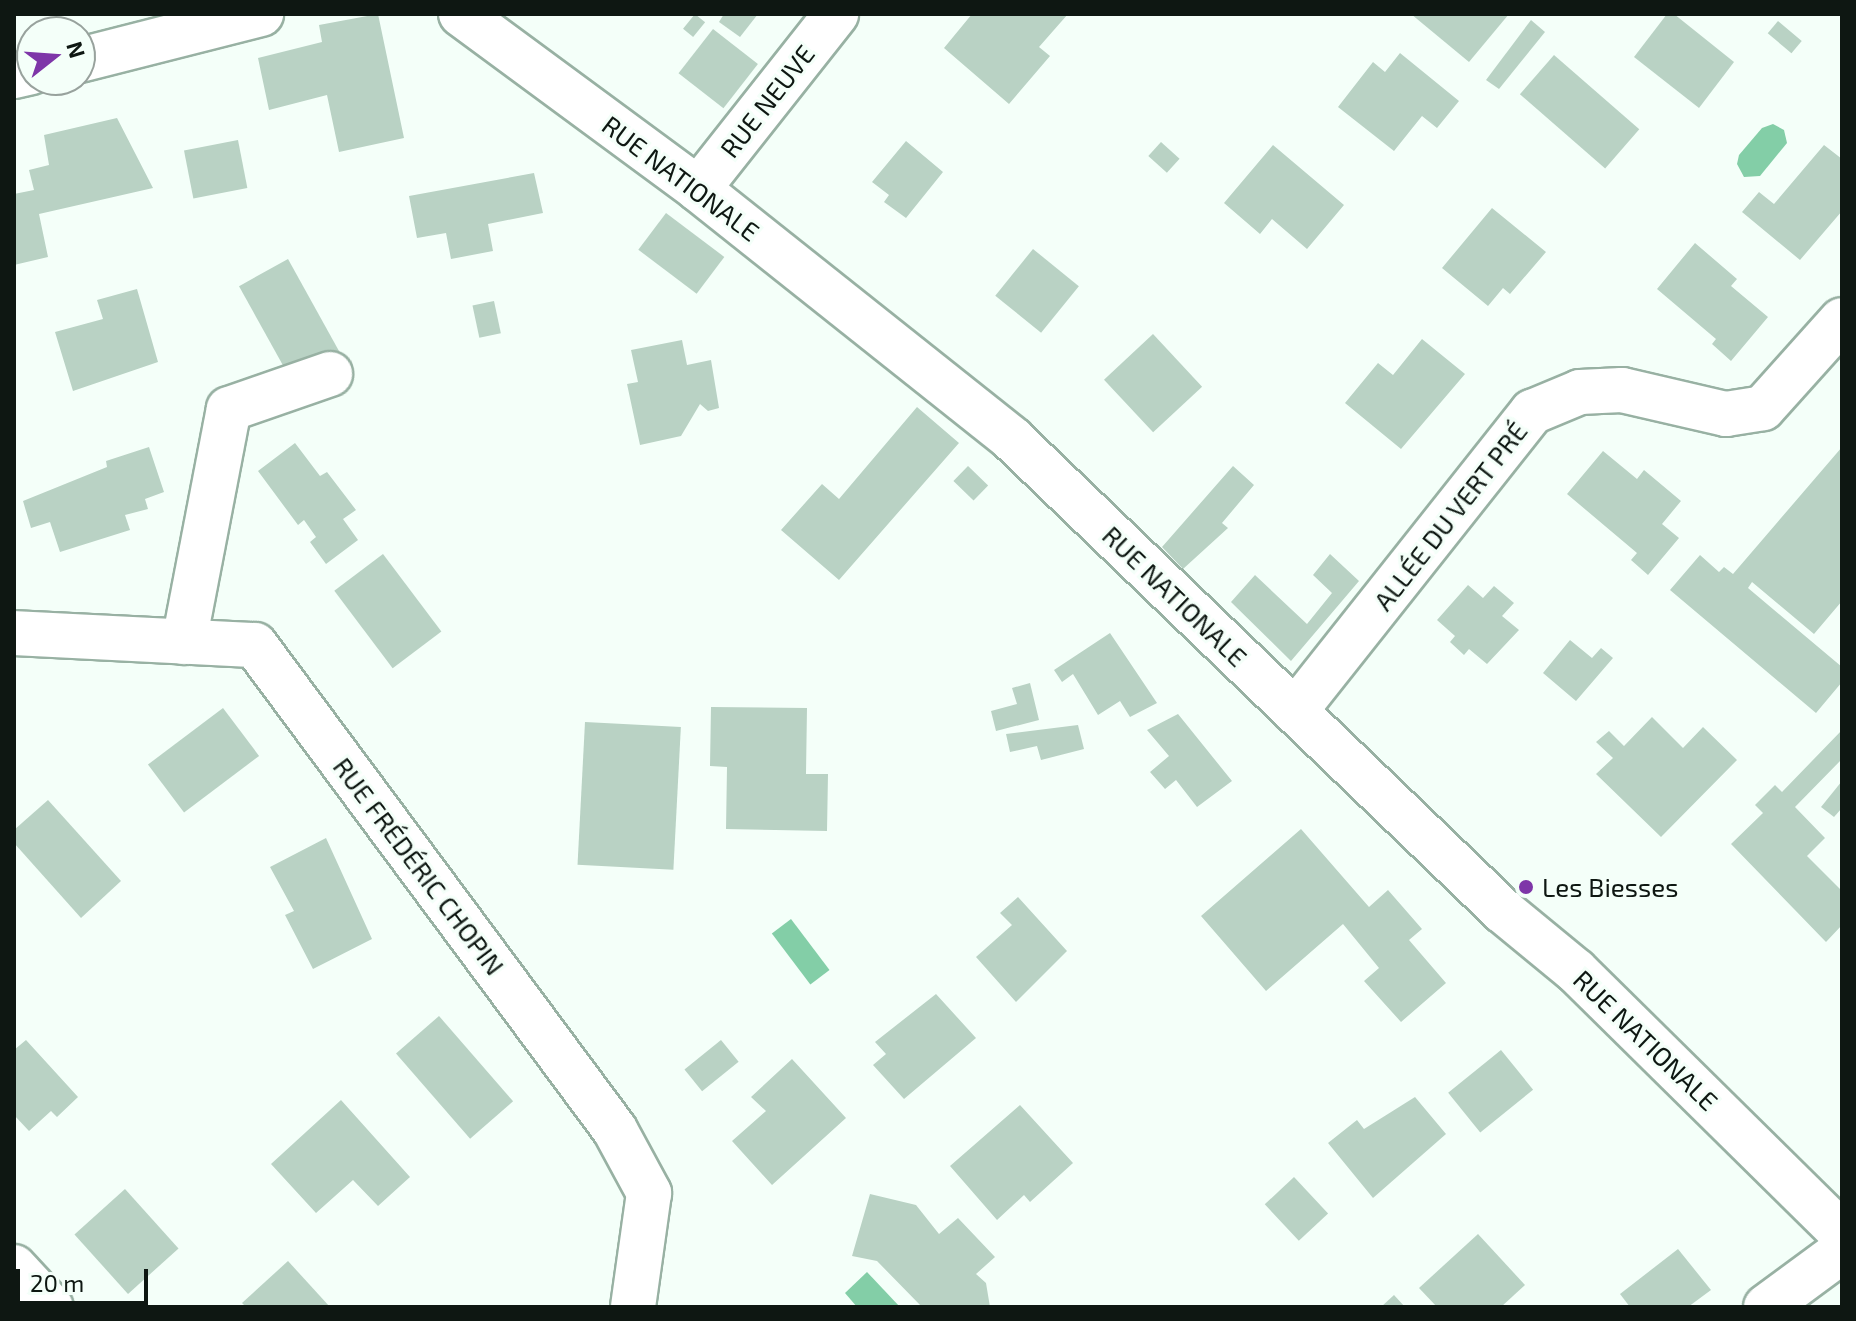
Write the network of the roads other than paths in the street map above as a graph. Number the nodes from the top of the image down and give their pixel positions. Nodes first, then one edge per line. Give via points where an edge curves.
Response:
1 (261, 14) edge
2 (461, 14) edge
3 (836, 14) edge
4 (96, 56) edge
5 (698, 189) junction
6 (1842, 320) edge
7 (330, 374) dead end
8 (14, 633) edge
9 (184, 642) junction
10 (1295, 711) junction
11 (1842, 1233) edge
12 (1842, 1251) edge
13 (14, 1267) edge
14 (51, 1307) edge
15 (633, 1307) edge
16 (1766, 1307) edge

1 - 4 street
2 - 5 street, RUE NATIONALE
3 - 5 street, RUE NEUVE
5 - 10 street, RUE NATIONALE via 1012,439
6 - 10 street, ALLÉE DU VERT PRÉ via 1763,408 1726,414 1622,390 1580,392 1532,412
7 - 9 street via 229,409
8 - 9 street, RUE FRÉDÉRIC CHOPIN
9 - 15 street, RUE FRÉDÉRIC CHOPIN via 255,645 615,1130 649,1193
10 - 11 street, RUE NATIONALE via 1503,911 1576,971
12 - 16 street
13 - 14 street

